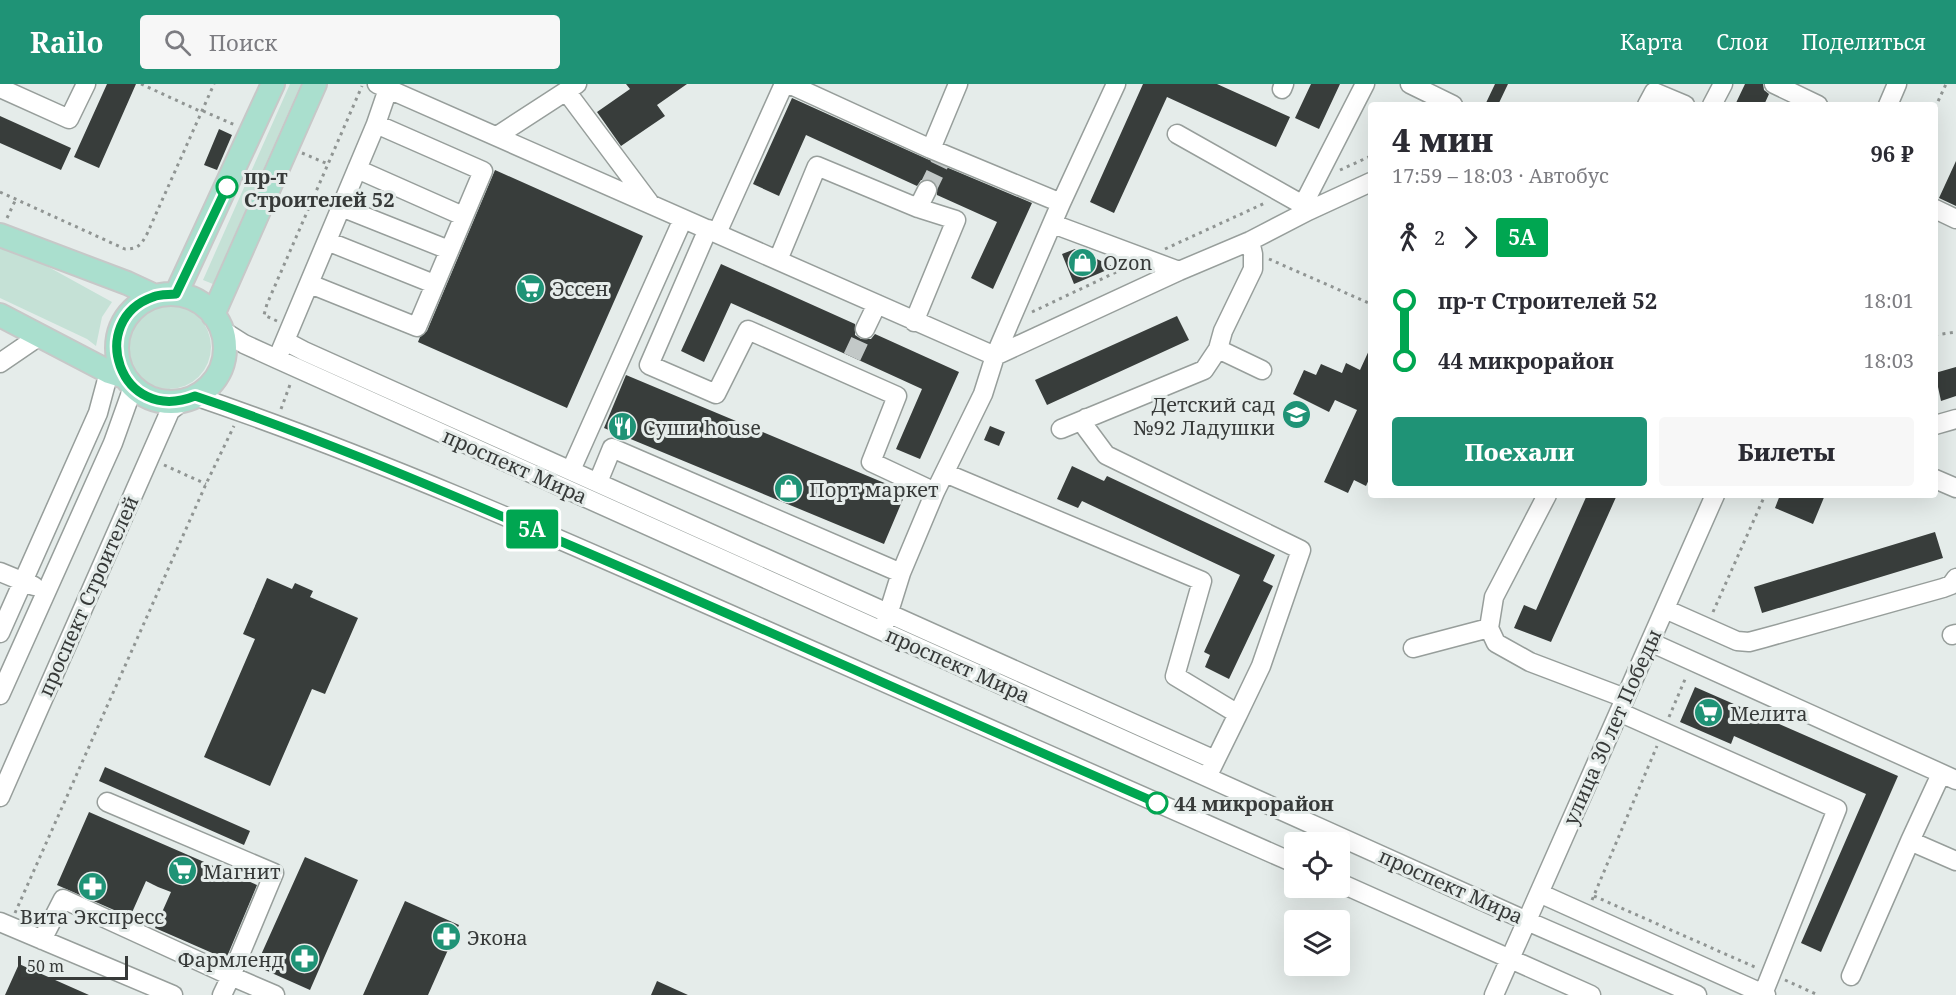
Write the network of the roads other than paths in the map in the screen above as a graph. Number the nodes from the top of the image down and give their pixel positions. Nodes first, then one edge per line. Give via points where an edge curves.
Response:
1 (86, 84) edge
2 (273, 84) edge
3 (315, 84) edge
4 (784, 84) edge
5 (789, 84) edge
6 (958, 84) edge
7 (1116, 84) edge
8 (1410, 84) edge
9 (1723, 84) edge
10 (1774, 84) edge
11 (1897, 84) edge
12 (383, 86) edge
13 (1357, 86) edge
14 (0, 88) edge
15 (571, 88) edge
16 (1447, 102) edge
17 (1649, 102) edge
18 (1677, 102) edge
19 (1714, 102) edge
20 (1812, 102) edge
21 (1889, 102) edge
22 (376, 124) junction
23 (1177, 134) dead end
24 (497, 136) junction
25 (939, 155) junction
26 (357, 169) junction
27 (1368, 183) edge
28 (927, 190) tunnel mouth
29 (1061, 203) junction
30 (650, 204) junction
31 (341, 207) junction
32 (918, 208) junction
33 (1306, 208) junction
34 (1938, 210) edge
35 (463, 216) junction
36 (683, 219) junction
37 (1956, 219) edge
38 (1053, 224) junction
39 (3, 227) edge
40 (712, 231) junction
41 (327, 241) junction
42 (1252, 248) junction
43 (449, 250) junction
44 (778, 260) junction
45 (1179, 271) junction
46 (310, 284) junction
47 (434, 284) junction
48 (165, 295) junction
49 (877, 304) junction
50 (0, 315) edge
51 (218, 322) junction
52 (914, 322) junction
53 (865, 329) tunnel mouth
54 (287, 335) junction
55 (38, 337) junction
56 (1218, 349) junction
57 (995, 356) junction
58 (277, 359) junction
59 (0, 363) edge
60 (1262, 370) dead end
61 (122, 379) junction
62 (190, 398) junction
63 (1086, 418) junction
64 (1956, 419) edge
65 (1938, 424) edge
66 (1061, 429) dead end
67 (571, 470) junction
68 (945, 473) junction
69 (1938, 480) edge
70 (597, 482) junction
71 (1956, 488) edge
72 (935, 492) junction
73 (1545, 498) edge
74 (1714, 498) edge
75 (0, 572) edge
76 (901, 573) junction
77 (1956, 579) edge
78 (24, 582) junction
79 (47, 591) junction
80 (1665, 609) junction
81 (888, 612) junction
82 (1489, 628) junction
83 (883, 632) junction
84 (0, 633) edge
85 (1650, 642) junction
86 (1413, 648) dead end
87 (0, 695) edge
88 (1622, 705) junction
89 (1238, 714) junction
90 (1215, 760) junction
91 (1207, 777) junction
92 (1948, 777) edge
93 (0, 797) edge
94 (107, 802) dead end
95 (1910, 841) junction
96 (1284, 859) edge
97 (1956, 861) edge
98 (1350, 887) edge
99 (1539, 893) junction
100 (1527, 921) junction
101 (5, 924) edge
102 (42, 940) junction
103 (1510, 958) junction
104 (231, 976) junction
105 (1851, 976) dead end
106 (1764, 994) edge
107 (172, 995) edge
108 (222, 995) edge
109 (276, 995) edge
110 (1494, 995) edge
111 (1591, 995) edge
112 (1697, 995) edge

1 - 14 street via 69,119
2 - 48 main road
3 - 51 main road
4 - 40 street
5 - 25 street
6 - 25 street
7 - 29 street
8 - 16 street
9 - 19 street
10 - 20 street
11 - 21 street
12 - 22 street
12 - 24 street
13 - 33 street
15 - 24 street
15 - 30 street
17 - 18 street via 1654,92
22 - 26 street
22 - 35 street via 483,171
23 - 33 street
24 - 30 street
25 - 29 street
26 - 31 street
26 - 35 street
27 - 33 street
28 - 32 street
29 - 38 street
30 - 36 street
31 - 41 street
31 - 43 street
32 - 44 street via 817,166
32 - 52 street via 956,220
33 - 42 street
34 - 37 street
35 - 43 street
36 - 40 street
36 - 67 street
38 - 45 street
38 - 57 street
39 - 48 main road via 127,283
40 - 44 street
40 - 72 street via 649,365 716,394 748,330 849,365 897,396 871,462
41 - 46 street
41 - 47 street
42 - 45 street
42 - 56 street via 1253,269
43 - 47 street
44 - 49 street
45 - 57 street
46 - 47 street via 417,327
46 - 54 street
48 - 51 main road via 197,300
48 - 61 main road via 133,308 120,329 117,354
49 - 52 street
49 - 53 street
50 - 55 main road
51 - 58 street, проспект Мира via 244,344
51 - 62 main road via 225,345 218,375
52 - 57 street
54 - 58 street
54 - 67 street via 304,351
55 - 59 street
55 - 61 main road
56 - 60 street
56 - 63 street via 1204,370
57 - 68 street via 983,394
58 - 83 street, проспект Мира
61 - 62 main road via 157,400
61 - 78 street via 98,412
61 - 79 street, проспект Строителей via 117,435
62 - 93 street, проспект Строителей via 170,411
62 - 96 street via 275,423 360,456 632,571
63 - 66 street
63 - 89 street via 1086,428 1106,455 1301,550 1261,666
64 - 65 street
67 - 70 street
68 - 72 street
68 - 89 street via 1202,581 1175,676
69 - 71 street
70 - 76 street via 612,448
70 - 81 street
72 - 76 street
73 - 82 street via 1494,597
74 - 80 street, улица 30 лет Победы
75 - 78 street
76 - 81 street
77 - 80 street via 1943,588 1749,642 1737,641
78 - 79 street
78 - 84 street
79 - 87 street, проспект Строителей
80 - 85 street, улица 30 лет Победы
81 - 83 street
81 - 90 street
82 - 86 street
82 - 88 street via 1496,643
83 - 91 street, проспект Мира
85 - 88 street, улица 30 лет Победы
85 - 92 street
88 - 99 street, улица 30 лет Победы
88 - 106 street via 1837,809
89 - 90 street
90 - 91 street
91 - 100 street, проспект Мира
92 - 95 street
94 - 104 street via 274,873
95 - 97 street
95 - 105 street
98 - 103 street
99 - 100 street, улица 30 лет Победы
99 - 106 street
100 - 103 street, улица 30 лет Победы
100 - 112 street, проспект Мира
101 - 102 street
102 - 104 street via 63,899
102 - 107 street
103 - 110 street, улица 30 лет Победы
103 - 111 street
104 - 108 street
104 - 109 street

